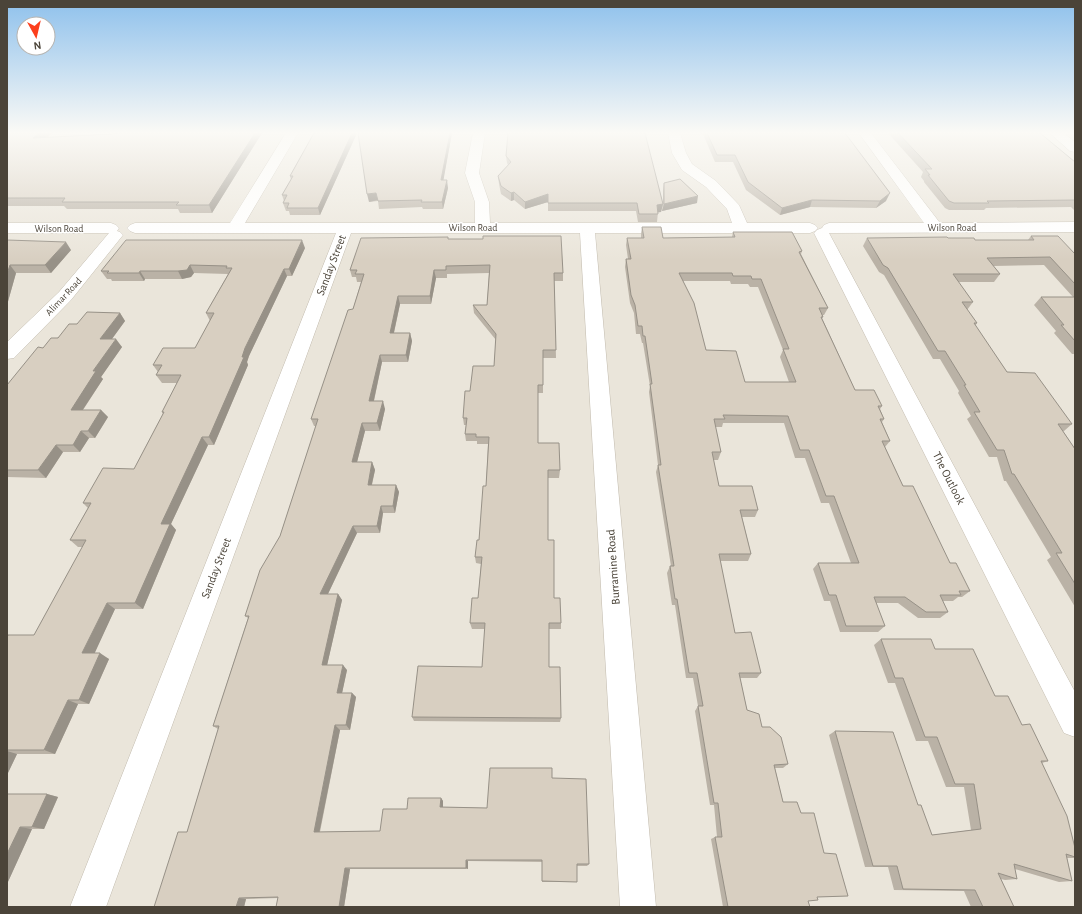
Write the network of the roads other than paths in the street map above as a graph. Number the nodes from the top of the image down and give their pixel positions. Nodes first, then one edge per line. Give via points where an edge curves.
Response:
1 (266, 176) edge
2 (473, 176) edge
3 (699, 176) edge
4 (897, 176) edge
5 (934, 226) junction
6 (483, 227) junction
7 (587, 227) junction
8 (742, 227) junction
9 (1068, 227) edge
10 (7, 228) edge
11 (235, 228) junction
12 (345, 228) junction
13 (821, 230) junction
14 (113, 231) junction
15 (1075, 242) edge
16 (7, 353) edge
17 (1075, 722) edge
18 (88, 907) edge
19 (638, 907) edge

1 - 11 street
2 - 6 street via 482,202
3 - 8 street via 734,208
4 - 5 street
5 - 9 street, Wilson Road
5 - 13 street, Wilson Road
6 - 7 street, Wilson Road
6 - 12 street, Wilson Road
7 - 8 street, Wilson Road
7 - 19 street, Burramine Road
8 - 13 street, Wilson Road
9 - 15 street
10 - 14 street, Wilson Road
11 - 12 street, Wilson Road
11 - 14 street, Wilson Road via 135,228 129,232
12 - 18 street, Sanday Street
13 - 17 street, The Outlook
14 - 16 street, Alimar Road via 65,296

